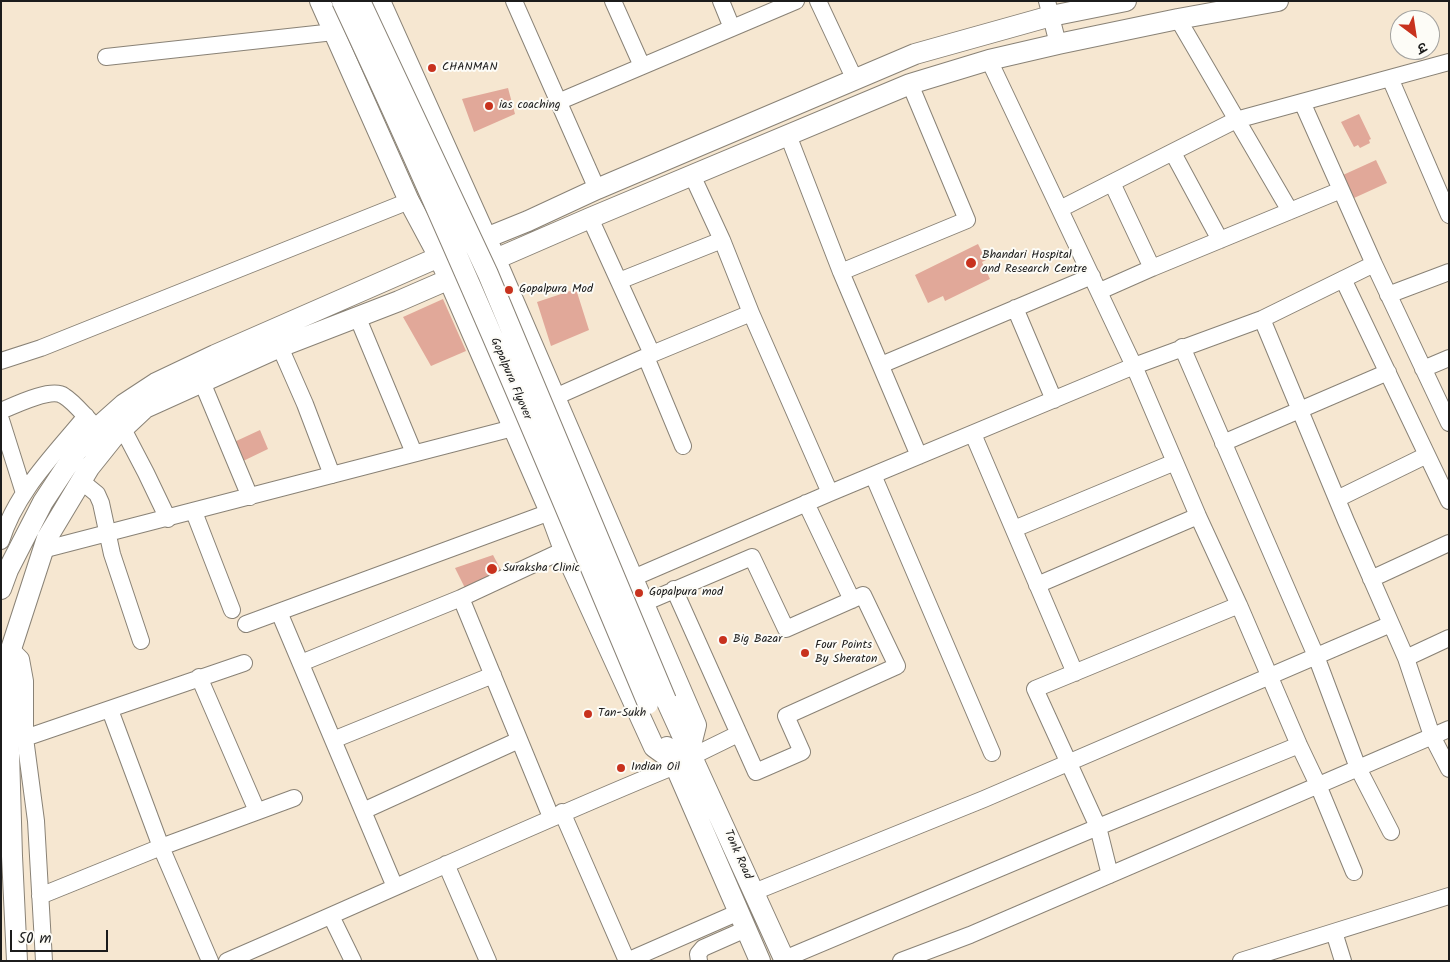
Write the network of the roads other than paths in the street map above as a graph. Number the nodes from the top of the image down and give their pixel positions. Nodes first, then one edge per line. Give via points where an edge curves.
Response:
1 (320, 1) edge
2 (342, 1) edge
3 (360, 1) edge
4 (380, 1) edge
5 (514, 1) edge
6 (613, 1) edge
7 (721, 1) edge
8 (796, 1) edge
9 (818, 1) edge
10 (1126, 1) edge
11 (1278, 1) edge
12 (1049, 9) edge
13 (1178, 19) junction
14 (732, 28) junction
15 (334, 32) junction
16 (1058, 44) junction
17 (106, 57) dead end
18 (989, 60) junction
19 (1449, 62) edge
20 (642, 66) junction
21 (1390, 78) junction
22 (855, 80) junction
23 (910, 84) junction
24 (425, 102) junction
25 (558, 102) junction
26 (1302, 102) junction
27 (1236, 120) junction
28 (375, 125) junction
29 (788, 135) junction
30 (1172, 154) junction
31 (692, 175) junction
32 (1112, 183) junction
33 (597, 189) junction
34 (1341, 190) junction
35 (409, 200) junction
36 (1060, 210) junction
37 (1290, 211) junction
38 (1449, 215) edge
39 (590, 218) junction
40 (486, 237) junction
41 (722, 240) junction
42 (1220, 240) junction
43 (438, 256) junction
44 (496, 260) junction
45 (1374, 264) junction
46 (1152, 268) junction
47 (841, 272) junction
48 (1449, 272) edge
49 (448, 279) junction
50 (1343, 279) junction
51 (619, 281) junction
52 (1096, 284) junction
53 (1388, 295) junction
54 (1015, 308) junction
55 (751, 313) junction
56 (357, 316) junction
57 (1262, 319) junction
58 (280, 347) junction
59 (1182, 347) junction
60 (649, 355) junction
61 (1449, 358) edge
62 (1, 361) edge
63 (881, 365) junction
64 (1134, 366) junction
65 (1423, 369) junction
66 (1388, 372) junction
67 (202, 382) junction
68 (555, 398) junction
69 (1054, 400) junction
70 (1, 410) edge
71 (1300, 410) junction
72 (1, 420) edge
73 (91, 422) junction
74 (1449, 423) edge
75 (513, 428) junction
76 (123, 429) junction
77 (973, 434) junction
78 (1223, 443) junction
79 (683, 446) dead end
80 (414, 453) junction
81 (1428, 455) junction
82 (918, 456) junction
83 (581, 458) junction
84 (1175, 462) junction
85 (332, 475) junction
86 (873, 475) junction
87 (535, 478) junction
88 (81, 481) junction
89 (24, 492) junction
90 (830, 493) junction
91 (250, 497) junction
92 (1337, 499) junction
93 (1449, 501) edge
94 (43, 502) junction
95 (806, 503) junction
96 (7, 512) edge
97 (194, 512) junction
98 (550, 512) junction
99 (1198, 516) junction
100 (168, 519) junction
101 (1014, 529) junction
102 (741, 531) junction
103 (106, 534) junction
104 (1, 541) edge
105 (1449, 543) edge
106 (42, 550) junction
107 (564, 550) junction
108 (752, 557) junction
109 (633, 578) junction
110 (1371, 579) junction
111 (1037, 585) junction
112 (1, 589) edge
113 (674, 589) junction
114 (850, 596) junction
115 (462, 598) junction
116 (644, 603) junction
117 (1239, 605) junction
118 (232, 610) dead end
119 (280, 612) junction
120 (246, 624) dead end
121 (1391, 624) junction
122 (1449, 638) edge
123 (141, 641) dead end
124 (11, 649) junction
125 (1316, 656) junction
126 (1406, 658) junction
127 (244, 663) dead end
128 (301, 663) junction
129 (1075, 673) junction
130 (493, 675) junction
131 (1270, 676) junction
132 (200, 677) junction
133 (657, 702) junction
134 (110, 710) junction
135 (1449, 728) edge
136 (738, 734) junction
137 (1432, 736) junction
138 (26, 738) junction
139 (333, 740) junction
140 (519, 740) junction
141 (1300, 745) junction
142 (691, 752) junction
143 (992, 753) dead end
144 (1069, 762) junction
145 (673, 763) junction
146 (1358, 768) junction
147 (1449, 769) edge
148 (1318, 785) junction
149 (294, 798) dead end
150 (256, 811) junction
151 (364, 811) junction
152 (556, 815) junction
153 (1098, 827) junction
154 (1391, 832) dead end
155 (161, 847) junction
156 (446, 864) junction
157 (1354, 872) dead end
158 (1110, 875) junction
159 (395, 887) junction
160 (754, 892) junction
161 (40, 896) junction
162 (1449, 896) edge
163 (332, 916) junction
164 (742, 921) junction
165 (1334, 932) junction
166 (785, 960) edge
167 (17, 961) edge
168 (44, 961) edge
169 (210, 961) edge
170 (226, 961) edge
171 (353, 961) edge
172 (488, 961) edge
173 (627, 961) edge
174 (699, 961) edge
175 (760, 961) edge
176 (901, 961) edge
177 (1241, 961) edge
178 (1343, 961) edge

1 - 15 main road
2 - 133 main road, Gopalpura Flyover, bridge
3 - 133 main road, Gopalpura Flyover, bridge via 488,274
4 - 24 main road
5 - 25 street
6 - 20 street
7 - 14 street
8 - 14 street
9 - 22 street
10 - 12 main road
11 - 13 main road
12 - 16 street
12 - 22 main road via 915,54
13 - 16 main road
13 - 27 street
14 - 20 street
15 - 17 street
15 - 28 main road
16 - 18 main road
18 - 23 main road
18 - 36 street
19 - 21 street
20 - 25 street
21 - 26 street
21 - 38 street
22 - 33 main road
23 - 29 main road
23 - 47 street via 967,220
24 - 28 main road
24 - 40 main road
25 - 33 street
26 - 27 street
26 - 34 street
27 - 30 street
27 - 37 street
28 - 35 main road
29 - 31 main road
29 - 47 street
30 - 32 street
30 - 42 street
31 - 39 main road
31 - 41 street
32 - 36 street
32 - 46 street
33 - 40 main road
34 - 37 street
34 - 45 street
35 - 43 main road
35 - 62 street via 41,348
36 - 52 street
37 - 42 street
39 - 44 main road
39 - 51 street
40 - 43 main road
40 - 44 main road
41 - 51 street
41 - 55 street
42 - 46 street
43 - 49 main road
43 - 73 main road via 156,383
44 - 49 main road
44 - 68 main road
45 - 50 street
45 - 53 street
46 - 52 street
47 - 63 street
48 - 53 street
49 - 56 main road
49 - 75 main road
50 - 57 street
50 - 66 street
51 - 60 street
52 - 54 street
52 - 64 street
53 - 65 street
54 - 63 street
54 - 69 street
55 - 60 street
55 - 90 street
56 - 58 main road
56 - 80 street
57 - 59 street
57 - 71 street
58 - 67 main road
58 - 85 street
59 - 64 street
59 - 78 street
60 - 68 street
60 - 79 street
61 - 65 street
63 - 82 street
64 - 69 street
64 - 84 street
65 - 74 street
66 - 71 street
66 - 81 street
67 - 76 main road via 145,408
67 - 91 street
68 - 83 main road
69 - 77 street
70 - 73 street via 55,393 63,395
71 - 78 street
71 - 92 street
72 - 89 street
73 - 89 street
73 - 94 main road via 76,452
75 - 80 street
75 - 87 main road
76 - 88 main road
76 - 100 street
77 - 82 street
77 - 101 street
78 - 125 street
80 - 85 street
81 - 92 street
81 - 93 street
82 - 86 street
83 - 87 main road
83 - 109 main road
84 - 99 street
84 - 101 street
85 - 91 street
86 - 90 street
86 - 143 street
87 - 98 main road
88 - 103 street via 98,494
88 - 106 main road
89 - 96 street
90 - 95 street
91 - 97 street
92 - 110 street
94 - 96 street
94 - 112 main road
95 - 102 street
95 - 114 street
96 - 104 street
97 - 100 street
97 - 118 street
98 - 107 main road
98 - 119 street
99 - 111 street
99 - 117 street
100 - 103 street
101 - 111 street
102 - 108 street
102 - 109 street
103 - 106 street
103 - 123 street
105 - 110 street
106 - 124 main road
107 - 115 street
107 - 145 main road via 654,747
108 - 113 street
108 - 114 street via 786,629
109 - 116 main road
110 - 121 street
111 - 129 street
113 - 116 street
113 - 136 street
114 - 136 street via 865,596 897,666 786,716 802,752 757,772
115 - 128 street
115 - 130 street
116 - 142 main road via 696,725
117 - 129 street
117 - 131 street
119 - 120 street
119 - 128 street
121 - 125 street
121 - 126 street
122 - 126 street
124 - 138 street via 21,659 25,680
124 - 167 main road via 8,676 11,846
125 - 131 street
125 - 146 street
126 - 137 street
127 - 132 street
128 - 139 street
129 - 144 street via 1035,689
130 - 139 street
130 - 140 street
131 - 141 street
131 - 144 street
132 - 134 street
132 - 150 street
133 - 142 main road, Gopalpura Flyover
133 - 145 main road, Gopalpura Flyover
134 - 138 street
134 - 155 street
135 - 137 street
136 - 142 street
137 - 146 street
137 - 147 street
138 - 161 street via 36,821
139 - 151 street
140 - 151 street
140 - 152 street
141 - 148 street
141 - 153 street
142 - 160 main road, Tonk Road
144 - 153 street
144 - 160 street
145 - 152 street
145 - 164 main road, Tonk Road
146 - 148 street
146 - 154 street
148 - 157 street
148 - 158 street
149 - 150 street
150 - 155 street
151 - 159 street
152 - 156 street
152 - 173 street
153 - 158 street
153 - 166 street
155 - 161 street
155 - 169 street
156 - 159 street
156 - 172 street
158 - 176 street
159 - 163 street
160 - 166 main road, Tonk Road
161 - 168 street
162 - 165 street
163 - 170 street
163 - 171 street
164 - 173 street
164 - 174 street via 703,948 698,954
164 - 175 main road, Tonk Road
165 - 177 street
165 - 178 street

